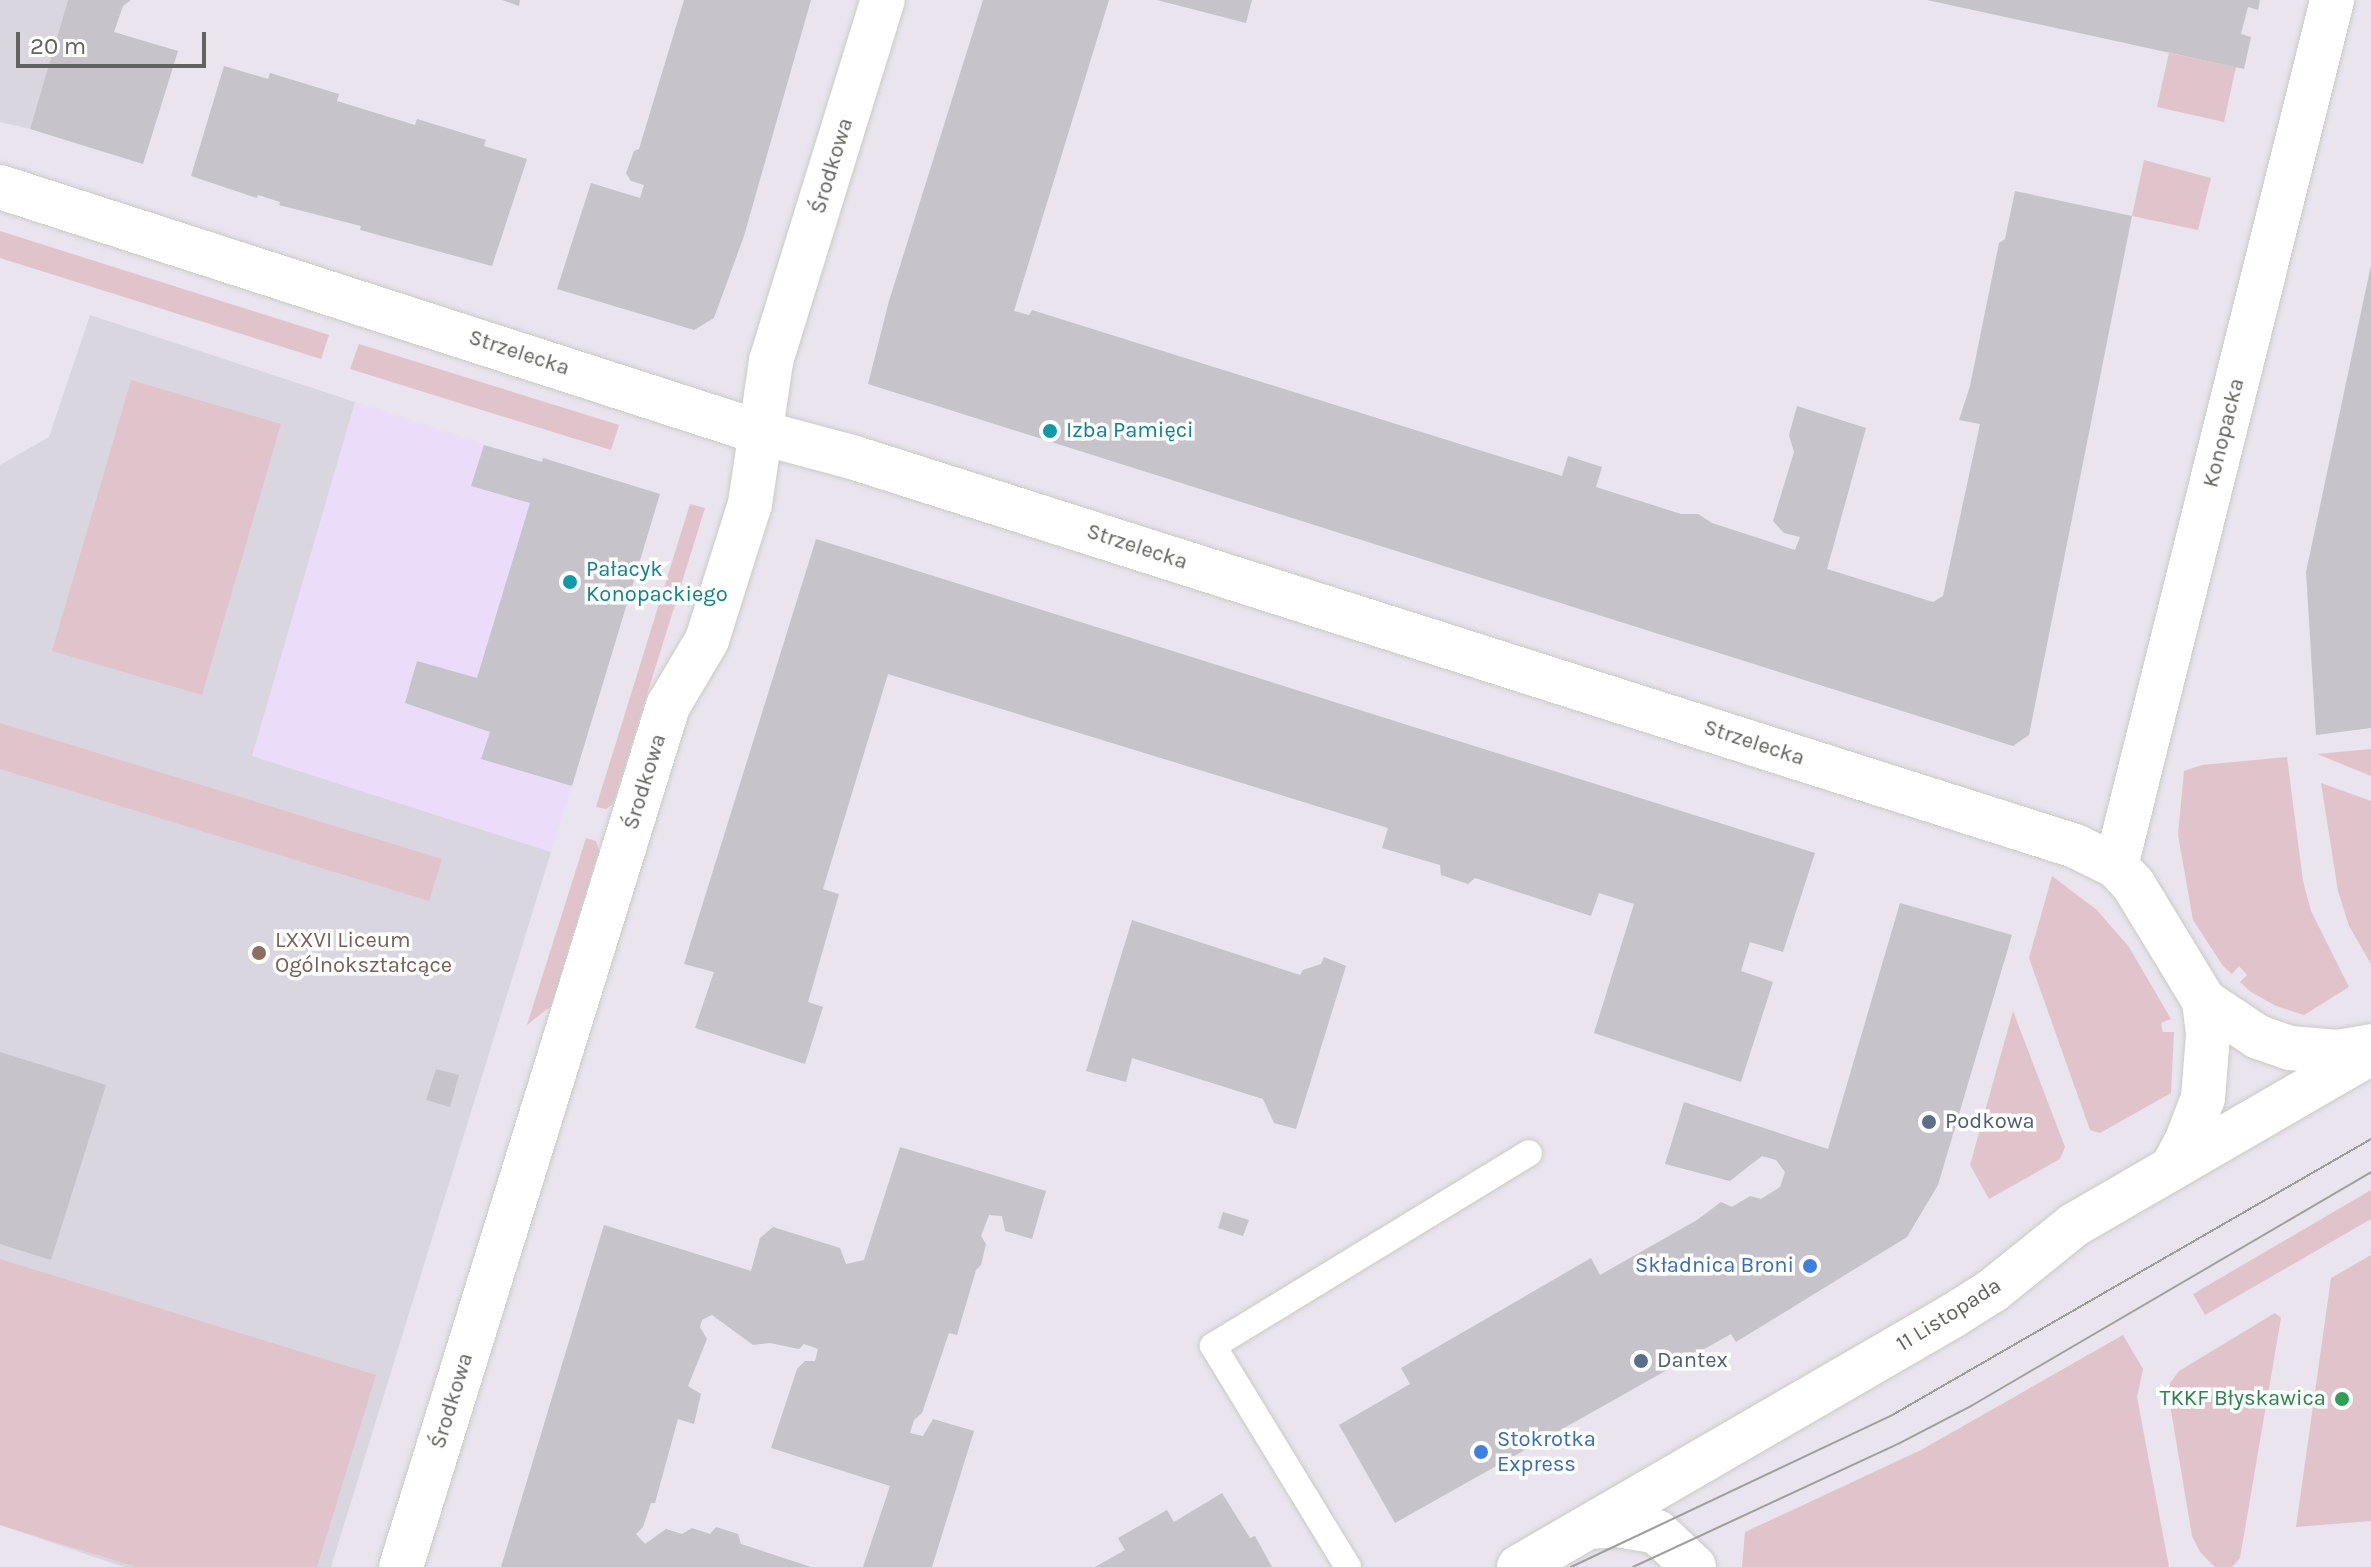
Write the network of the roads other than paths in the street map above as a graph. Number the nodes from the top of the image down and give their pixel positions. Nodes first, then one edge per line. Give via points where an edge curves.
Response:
1 (883, 0) edge
2 (2332, 0) edge
3 (0, 187) edge
4 (762, 433) junction
5 (2116, 866) junction
6 (2204, 1001) junction
7 (2371, 1046) edge
8 (2371, 1053) edge
9 (1529, 1153) dead end
10 (2172, 1168) junction
11 (1589, 1527) junction
12 (401, 1567) edge
13 (1348, 1567) edge
14 (1519, 1567) edge
15 (1694, 1567) edge

1 - 4 street, Środkowa via 771,361
2 - 5 street, Konopacka
3 - 4 street, Strzelecka
4 - 5 street, Strzelecka via 855,458 2075,846
4 - 12 street, Środkowa via 750,504 712,625 668,706
5 - 6 street, Strzelecka via 2146,900
6 - 7 street, Strzelecka via 2258,1037 2290,1048 2338,1052
6 - 10 street, Strzelecka via 2208,1035 2203,1098
8 - 10 street, 11 Listopada
9 - 13 lane via 1213,1346
10 - 11 street, 11 Listopada via 2074,1225 1954,1315
11 - 14 street, 11 Listopada
11 - 15 street via 1618,1525 1657,1532

